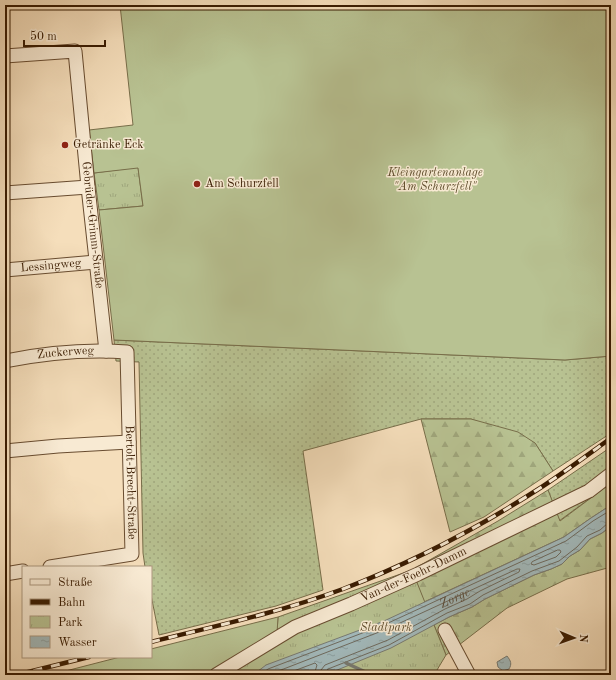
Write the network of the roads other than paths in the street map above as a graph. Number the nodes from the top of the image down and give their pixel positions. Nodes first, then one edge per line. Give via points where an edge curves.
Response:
1 (5, 56) edge
2 (88, 187) junction
3 (5, 193) edge
4 (96, 262) junction
5 (5, 270) edge
6 (106, 351) junction
7 (127, 352) joint
8 (5, 361) edge
9 (129, 442) junction
10 (5, 451) edge
11 (611, 474) edge
12 (56, 566) edge
13 (22, 571) edge
14 (5, 574) edge
15 (445, 630) dead end
16 (216, 675) edge
17 (469, 675) edge

1 - 2 street, Gebrüder-Grimm-Straße via 75,51
2 - 3 street
2 - 4 street, Gebrüder-Grimm-Straße
4 - 5 street, Lessingweg
4 - 6 street, Gebrüder-Grimm-Straße
6 - 7 street, Zuckerweg
6 - 8 street, Zuckerweg via 53,353
7 - 9 street, Bertolt-Brecht-Straße
9 - 10 street
9 - 12 street, Bertolt-Brecht-Straße via 132,554
11 - 16 street, Van-der-Foehr-Damm via 589,491 418,574 295,627
13 - 14 street
15 - 17 street

